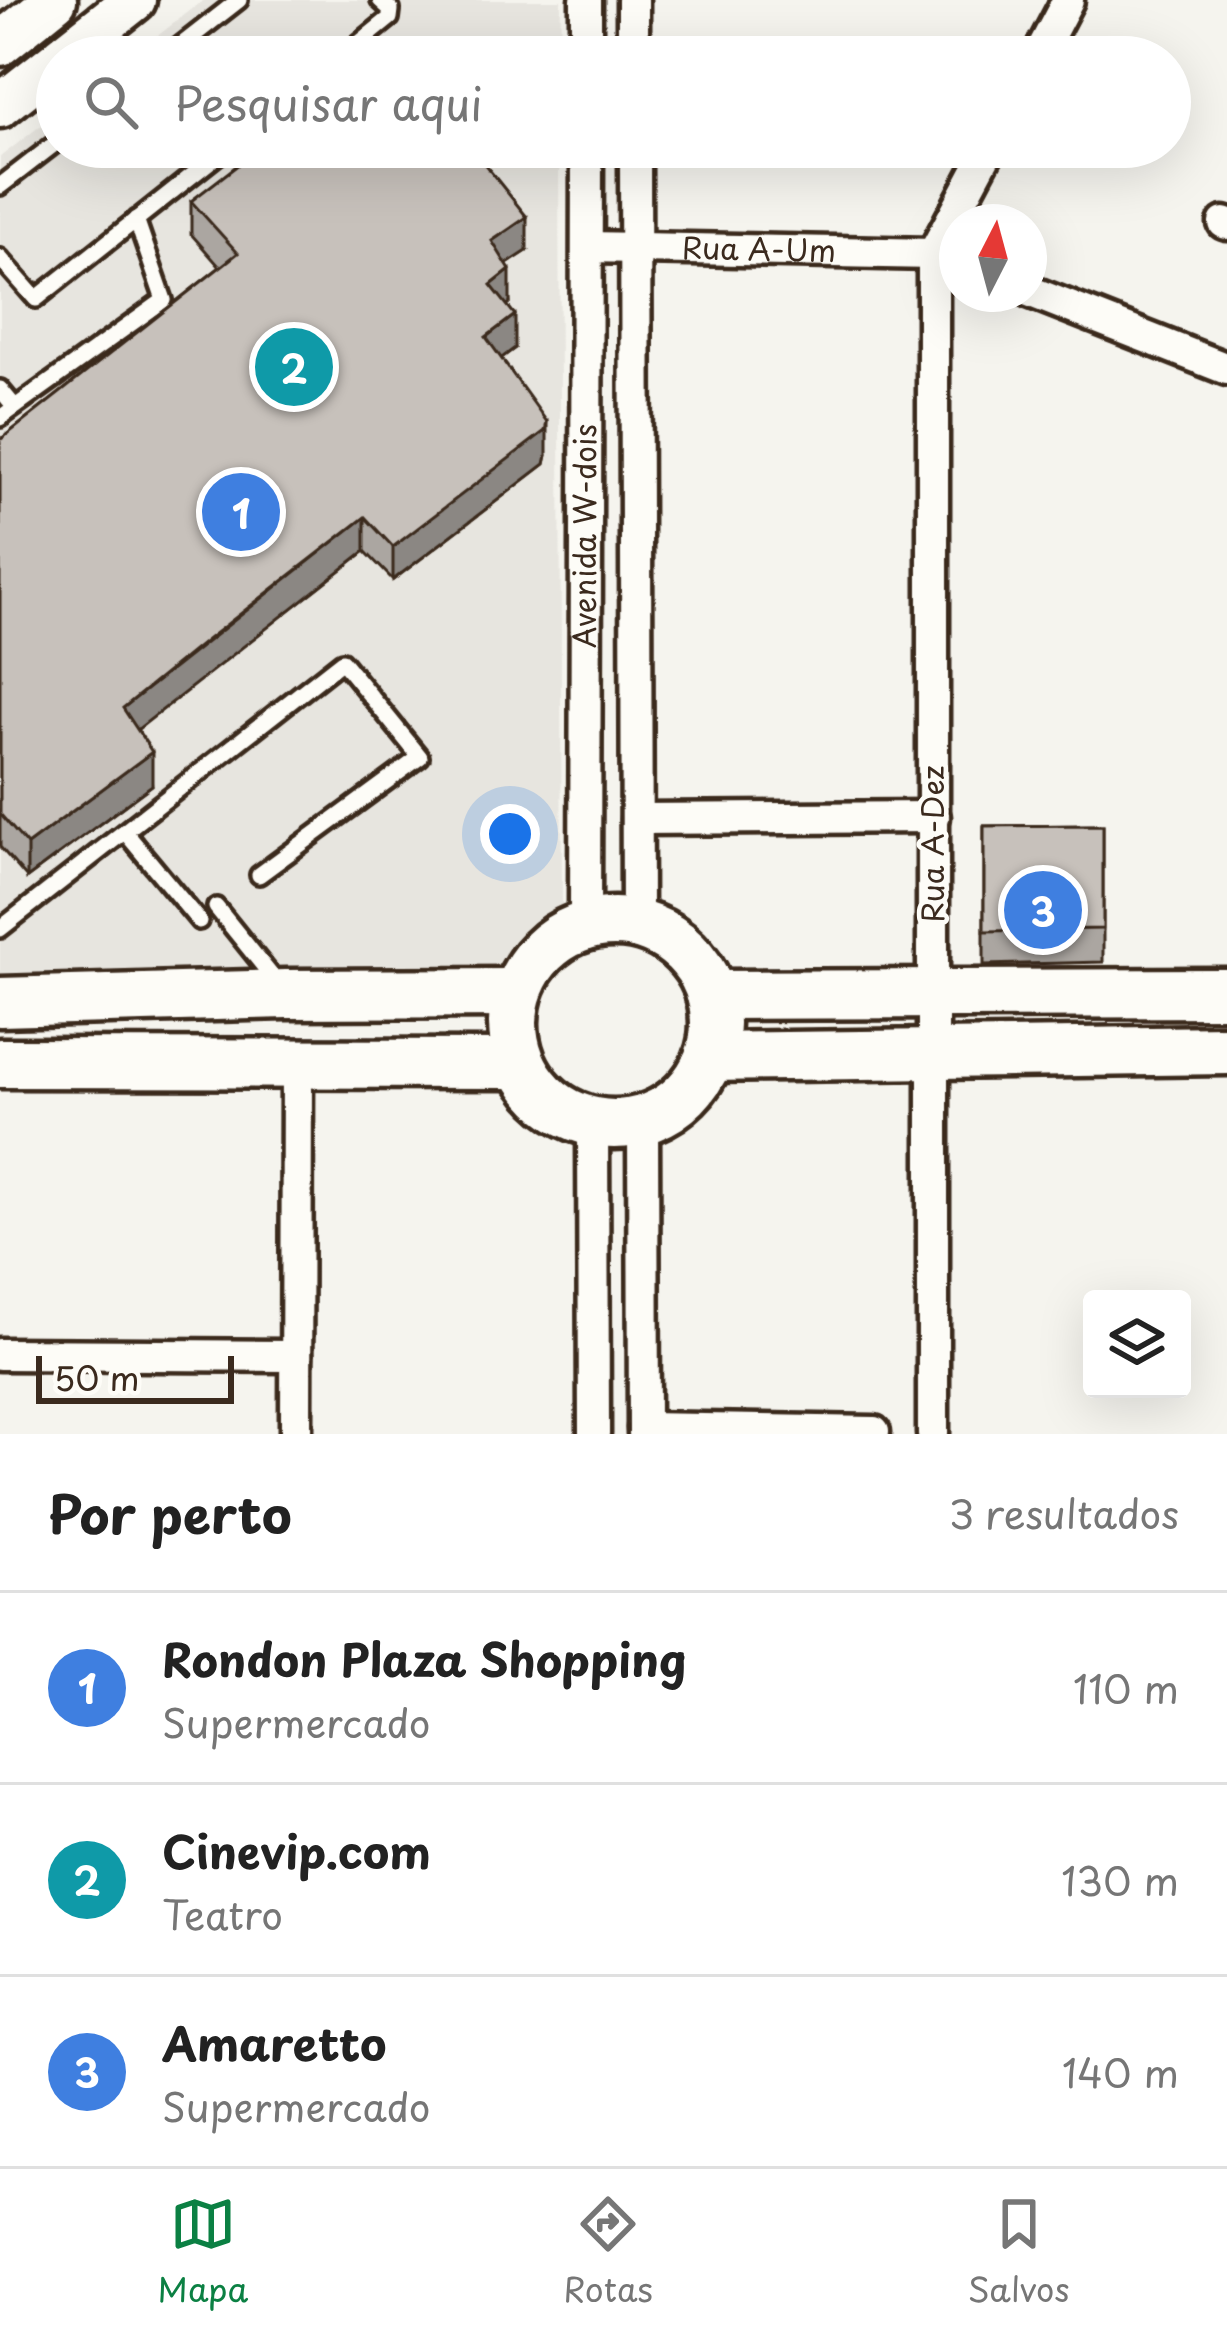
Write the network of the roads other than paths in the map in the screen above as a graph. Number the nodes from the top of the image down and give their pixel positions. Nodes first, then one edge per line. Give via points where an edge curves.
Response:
1 (55, 0) edge
2 (134, 0) edge
3 (239, 0) edge
4 (380, 0) edge
5 (586, 0) edge
6 (632, 0) edge
7 (1069, 0) edge
8 (88, 36) edge
9 (193, 36) edge
10 (368, 36) edge
11 (586, 36) edge
12 (633, 36) edge
13 (1049, 36) edge
14 (0, 44) edge
15 (36, 77) edge
16 (0, 106) edge
17 (36, 158) edge
18 (201, 168) edge
19 (587, 168) edge
20 (634, 168) edge
21 (981, 168) edge
22 (0, 186) edge
23 (967, 204) edge
24 (136, 219) junction
25 (636, 246) junction
26 (588, 247) junction
27 (0, 258) edge
28 (939, 258) edge
29 (1047, 298) edge
30 (944, 312) edge
31 (1227, 369) edge
32 (0, 389) edge
33 (15, 407) junction
34 (0, 418) edge
35 (934, 817) junction
36 (637, 819) junction
37 (125, 832) junction
38 (259, 875) dead end
39 (216, 907) dead end
40 (199, 921) dead end
41 (637, 924) junction
42 (585, 926) junction
43 (0, 929) edge
44 (517, 993) junction
45 (1227, 993) edge
46 (286, 994) junction
47 (934, 994) junction
48 (711, 995) junction
49 (0, 1002) edge
50 (1227, 1050) edge
51 (933, 1053) junction
52 (710, 1057) junction
53 (297, 1061) junction
54 (0, 1063) edge
55 (521, 1064) junction
56 (643, 1119) junction
57 (593, 1121) junction
58 (0, 1354) edge
59 (296, 1356) junction
60 (644, 1431) edge
61 (874, 1432) edge
62 (296, 1434) edge
63 (594, 1434) edge
64 (933, 1434) edge

1 - 14 main road
2 - 8 main road
3 - 9 lane
4 - 10 lane via 391,18
5 - 11 street
6 - 12 street
7 - 13 street
15 - 16 main road
17 - 22 lane
18 - 24 lane
19 - 26 street, Avenida W-dois
20 - 25 street, Avenida W-dois
21 - 23 street
24 - 27 lane via 36,299
24 - 33 lane via 164,300
25 - 26 street, Rua A-Um
25 - 28 street, Rua A-Um
25 - 36 street, Avenida W-dois
26 - 42 street, Avenida W-dois
29 - 31 street
30 - 35 street, Rua A-Dez
32 - 33 lane
33 - 34 lane
35 - 36 street
35 - 47 street, Rua A-Dez
36 - 41 street, Avenida W-dois
37 - 38 lane via 342,661 420,757
37 - 40 lane
37 - 43 lane
39 - 46 lane
41 - 42 main road
41 - 48 main road via 684,950
42 - 44 main road via 555,940
44 - 46 main road
44 - 55 main road via 512,1017
45 - 47 main road
46 - 49 main road
47 - 48 main road
47 - 51 street, Rua A-Dez
48 - 52 main road
50 - 51 main road
51 - 52 main road
51 - 64 street, Rua A-Dez
52 - 56 main road via 672,1106
53 - 54 main road
53 - 55 main road
53 - 59 street
55 - 57 main road via 563,1110
56 - 57 main road
56 - 60 street
57 - 63 street
58 - 59 street
59 - 62 street
60 - 61 street

